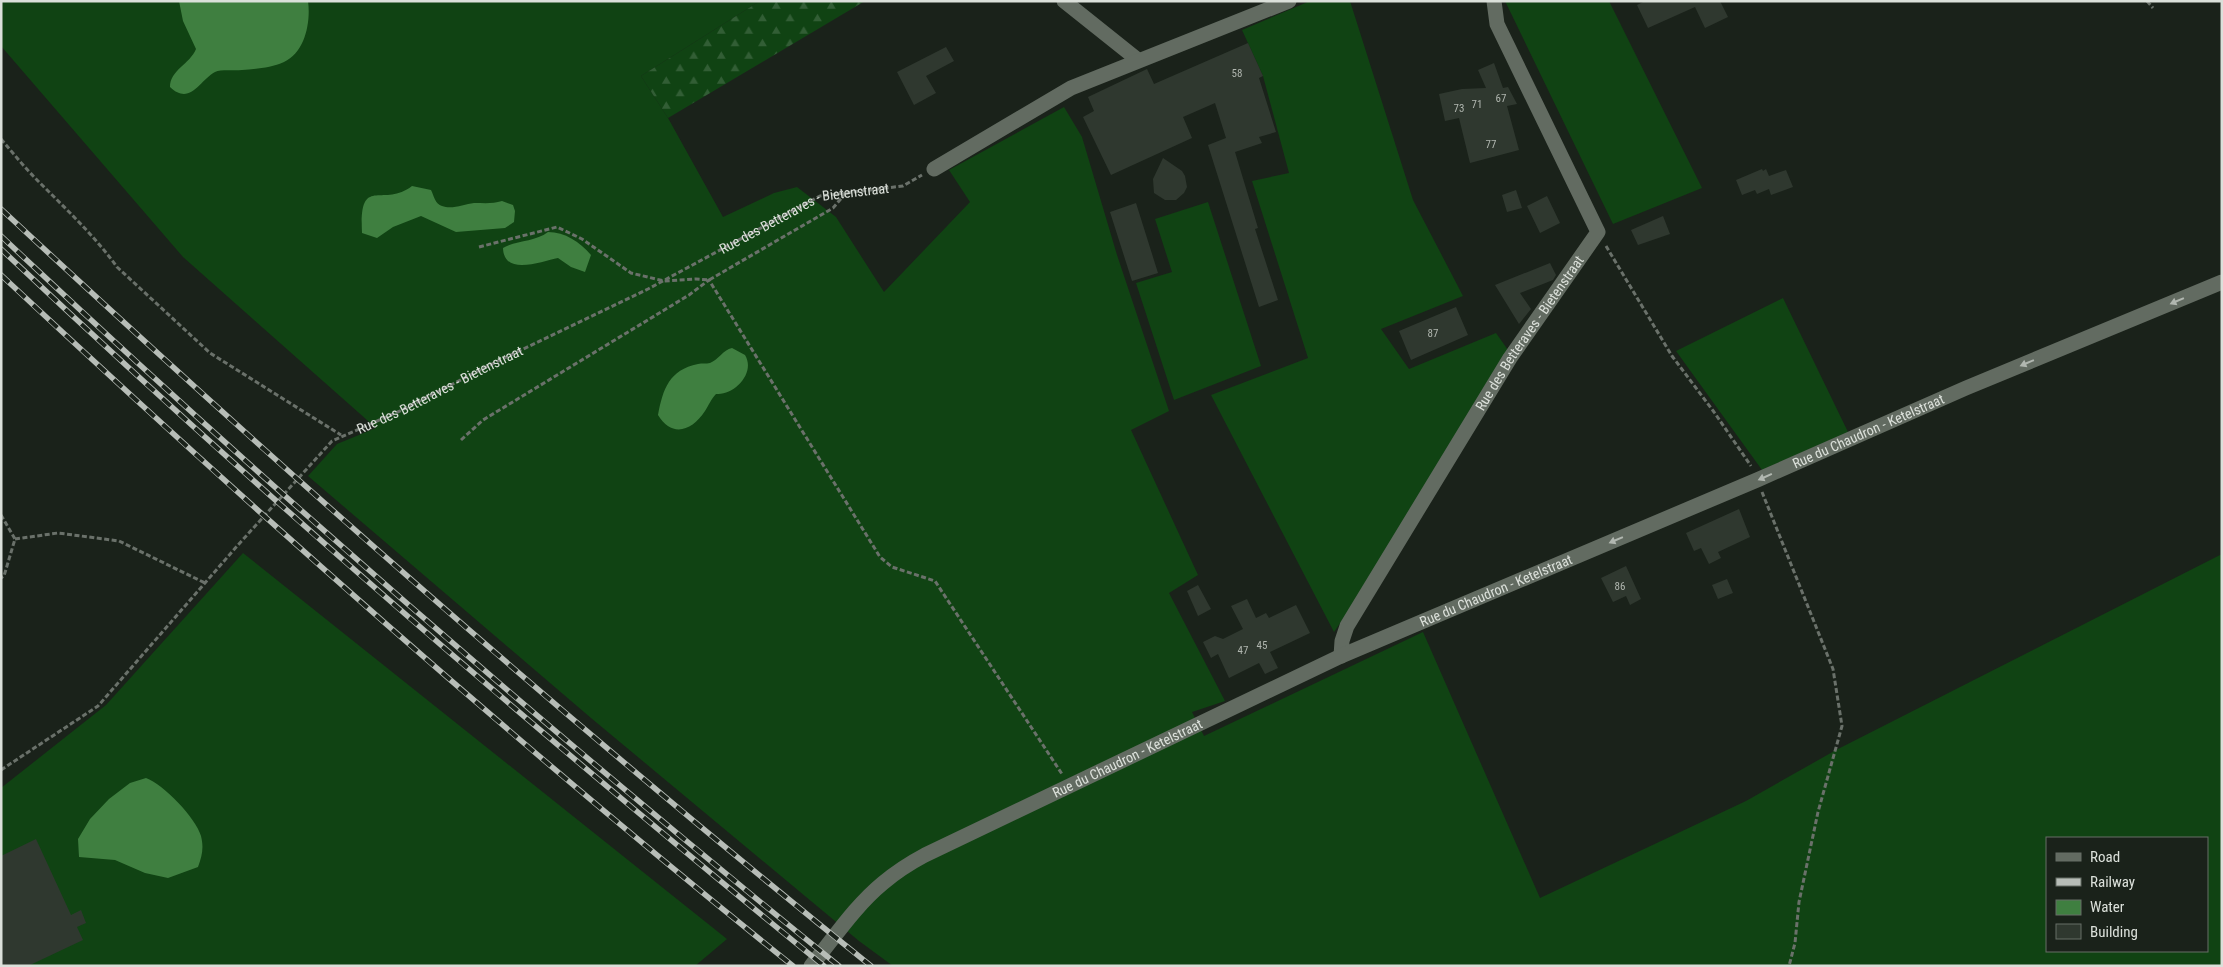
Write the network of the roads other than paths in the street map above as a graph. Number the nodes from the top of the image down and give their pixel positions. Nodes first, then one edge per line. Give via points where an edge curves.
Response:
1 (1064, 1) edge
2 (1289, 1) edge
3 (1494, 1) edge
4 (1138, 60) junction
5 (934, 169) road end
6 (2222, 282) edge
7 (1341, 656) junction
8 (812, 966) edge

1 - 4 street
2 - 4 street
3 - 7 street, Rue des Betteraves - Bietenstraat via 1497,24 1598,232 1510,358 1352,618 1342,641
4 - 5 street via 1071,88
6 -> 7 street, Rue du Chaudron - Ketelstraat
7 - 8 street, Rue du Chaudron - Ketelstraat via 902,868 859,907

